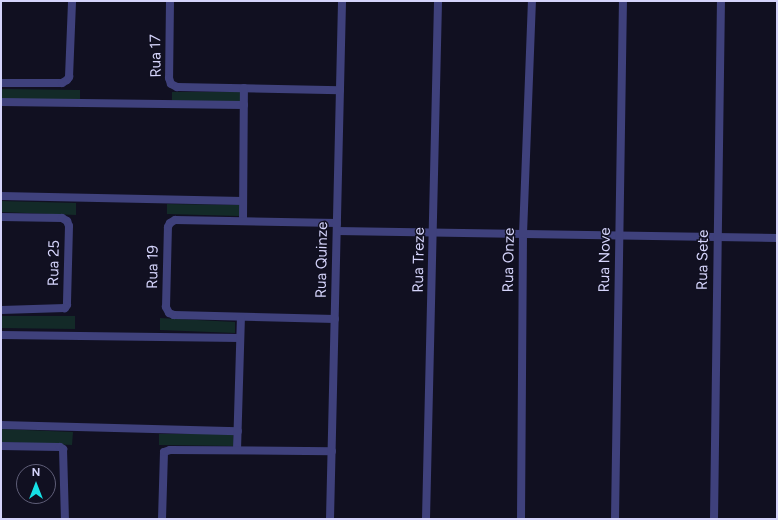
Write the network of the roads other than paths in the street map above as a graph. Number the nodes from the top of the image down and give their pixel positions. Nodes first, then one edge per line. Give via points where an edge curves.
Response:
1 (72, 1) edge
2 (170, 1) edge
3 (342, 1) edge
4 (438, 1) edge
5 (532, 1) edge
6 (623, 1) edge
7 (721, 1) edge
8 (1, 83) edge
9 (244, 88) junction
10 (340, 90) junction
11 (1, 102) edge
12 (244, 105) junction
13 (1, 196) edge
14 (243, 201) junction
15 (1, 217) edge
16 (243, 220) junction
17 (337, 227) junction
18 (434, 232) junction
19 (523, 234) junction
20 (619, 236) junction
21 (718, 237) junction
22 (773, 238) edge
23 (1, 310) edge
24 (241, 318) junction
25 (335, 319) junction
26 (1, 335) edge
27 (240, 338) junction
28 (1, 425) edge
29 (238, 431) junction
30 (1, 446) edge
31 (237, 450) junction
32 (332, 451) junction
33 (65, 519) edge
34 (162, 519) edge
35 (330, 519) edge
36 (426, 519) edge
37 (521, 519) edge
38 (614, 519) edge
39 (714, 519) edge

1 - 8 street via 67,80 62,83
2 - 9 street, Rua 17 via 171,84 177,87
3 - 10 street, Rua Quinze
4 - 18 street, Rua Treze
5 - 19 street, Rua Onze
6 - 20 street, Rua Nove
7 - 21 street, Rua Sete
9 - 10 street, Rua 17
9 - 12 street
10 - 17 street, Rua Quinze
11 - 12 street
12 - 14 street
13 - 14 street
14 - 16 street
15 - 23 street, Rua 25 via 62,218 69,226 65,308
16 - 17 street, Rua 19
16 - 24 street, Rua 19 via 175,220 170,223 166,307 174,316
17 - 18 street, Rua 19
17 - 25 street, Rua Quinze
18 - 19 street, Rua 19
18 - 36 street, Rua Treze
19 - 20 street, Rua 19
19 - 37 street, Rua Onze
20 - 21 street, Rua 19
20 - 38 street, Rua Nove
21 - 22 street, Rua 19
21 - 39 street, Rua Sete
24 - 25 street, Rua 19
24 - 27 street
25 - 32 street, Rua Quinze
26 - 27 street
27 - 29 street
28 - 29 street
29 - 31 street
30 - 33 street via 64,449
31 - 32 street
31 - 34 street via 164,452
32 - 35 street, Rua Quinze

